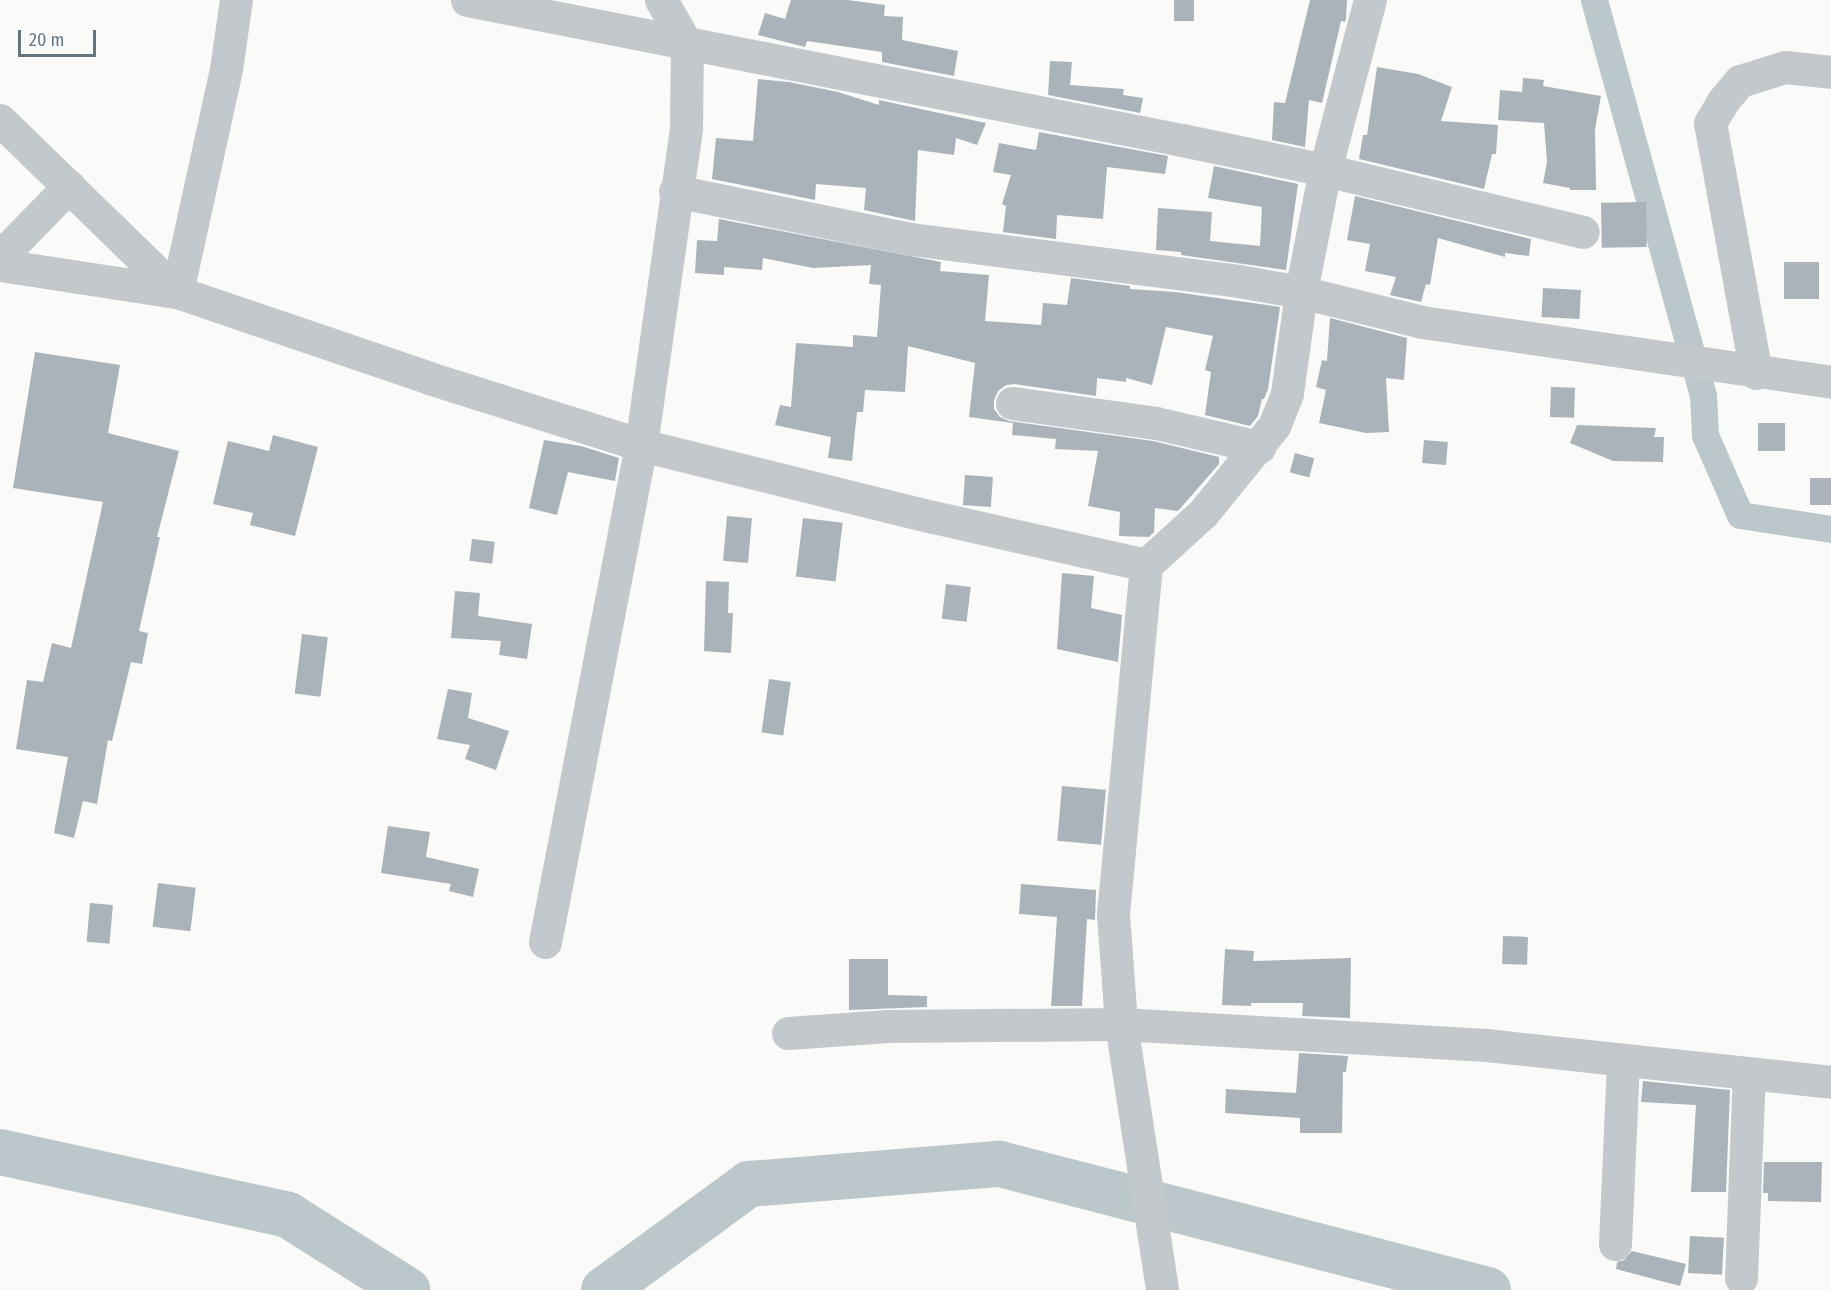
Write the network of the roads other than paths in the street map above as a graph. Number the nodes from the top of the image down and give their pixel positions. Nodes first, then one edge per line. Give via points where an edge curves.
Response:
1 (236, 0) edge
2 (467, 0) edge
3 (661, 0) edge
4 (1370, 0) edge
5 (687, 45) junction
6 (1831, 72) edge
7 (0, 120) edge
8 (1325, 170) junction
9 (69, 186) junction
10 (675, 191) junction
11 (1583, 232) dead end
12 (0, 257) edge
13 (0, 265) edge
14 (177, 292) junction
15 (1302, 292) junction
16 (1756, 373) junction
17 (1831, 382) edge
18 (1012, 403) dead end
19 (641, 445) junction
20 (1259, 447) junction
21 (1146, 565) junction
22 (545, 942) dead end
23 (1121, 1024) junction
24 (788, 1033) dead end
25 (1623, 1060) junction
26 (1749, 1073) junction
27 (1831, 1082) edge
28 (1615, 1244) dead end
29 (1160, 1275) edge
30 (1741, 1278) dead end

1 - 14 street via 226,69
2 - 5 street
3 - 5 street
4 - 8 street
5 - 8 street
5 - 10 street via 686,127
6 - 16 street via 1785,67 1740,81 1710,123
7 - 9 street
8 - 11 street
8 - 15 street
9 - 12 street
9 - 14 street
10 - 15 street via 911,239
10 - 19 street
13 - 14 street
14 - 19 street
15 - 16 street via 1422,322
15 - 20 street via 1287,393 1274,426
16 - 17 street
18 - 20 street via 1155,423
19 - 21 street
19 - 22 street
20 - 21 street via 1203,513
21 - 23 street via 1113,914
23 - 24 street via 888,1026
23 - 25 street via 1486,1044
23 - 29 street
25 - 26 street
25 - 28 street
26 - 27 street
26 - 30 street

